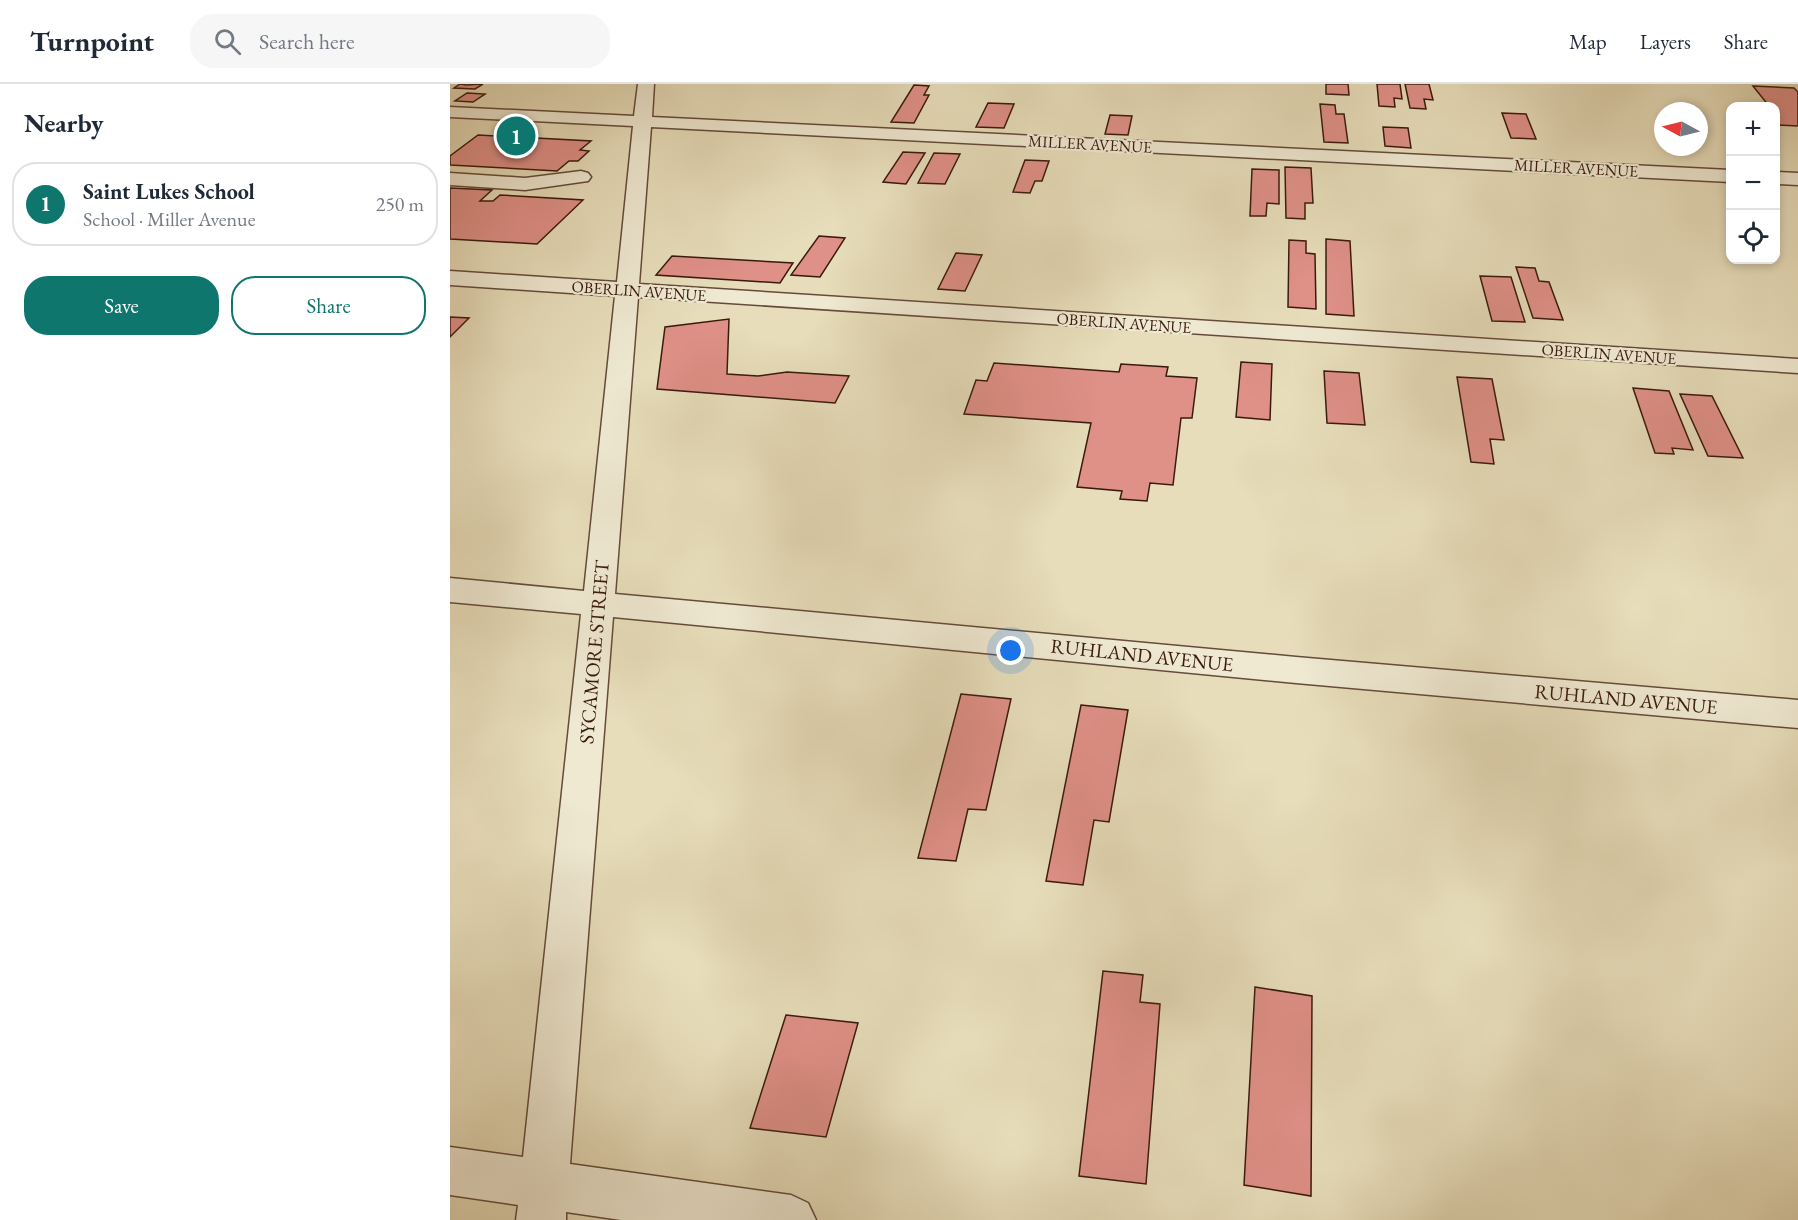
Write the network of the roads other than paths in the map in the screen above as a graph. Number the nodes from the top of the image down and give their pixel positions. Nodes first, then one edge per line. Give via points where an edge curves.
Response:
1 (646, 84) edge
2 (450, 112) edge
3 (473, 113) junction
4 (642, 122) junction
5 (450, 129) edge
6 (1726, 176) edge
7 (581, 177) dead end
8 (1780, 178) edge
9 (450, 179) edge
10 (1798, 179) edge
11 (450, 278) edge
12 (626, 289) junction
13 (1798, 366) edge
14 (450, 590) edge
15 (599, 603) junction
16 (1798, 714) edge
17 (450, 1171) edge
18 (543, 1202) edge
19 (791, 1220) edge

1 - 4 street, SYCAMORE STREET
2 - 3 street, MILLER AVENUE
3 - 4 street, MILLER AVENUE
3 - 5 street
4 - 6 street, MILLER AVENUE
4 - 12 street, SYCAMORE STREET
7 - 9 street via 525,184
8 - 10 street
11 - 12 street, OBERLIN AVENUE
12 - 13 street, OBERLIN AVENUE
12 - 15 street, SYCAMORE STREET
14 - 15 street, RUHLAND AVENUE
15 - 16 street, RUHLAND AVENUE
15 - 18 street, SYCAMORE STREET
17 - 18 street
18 - 19 street

